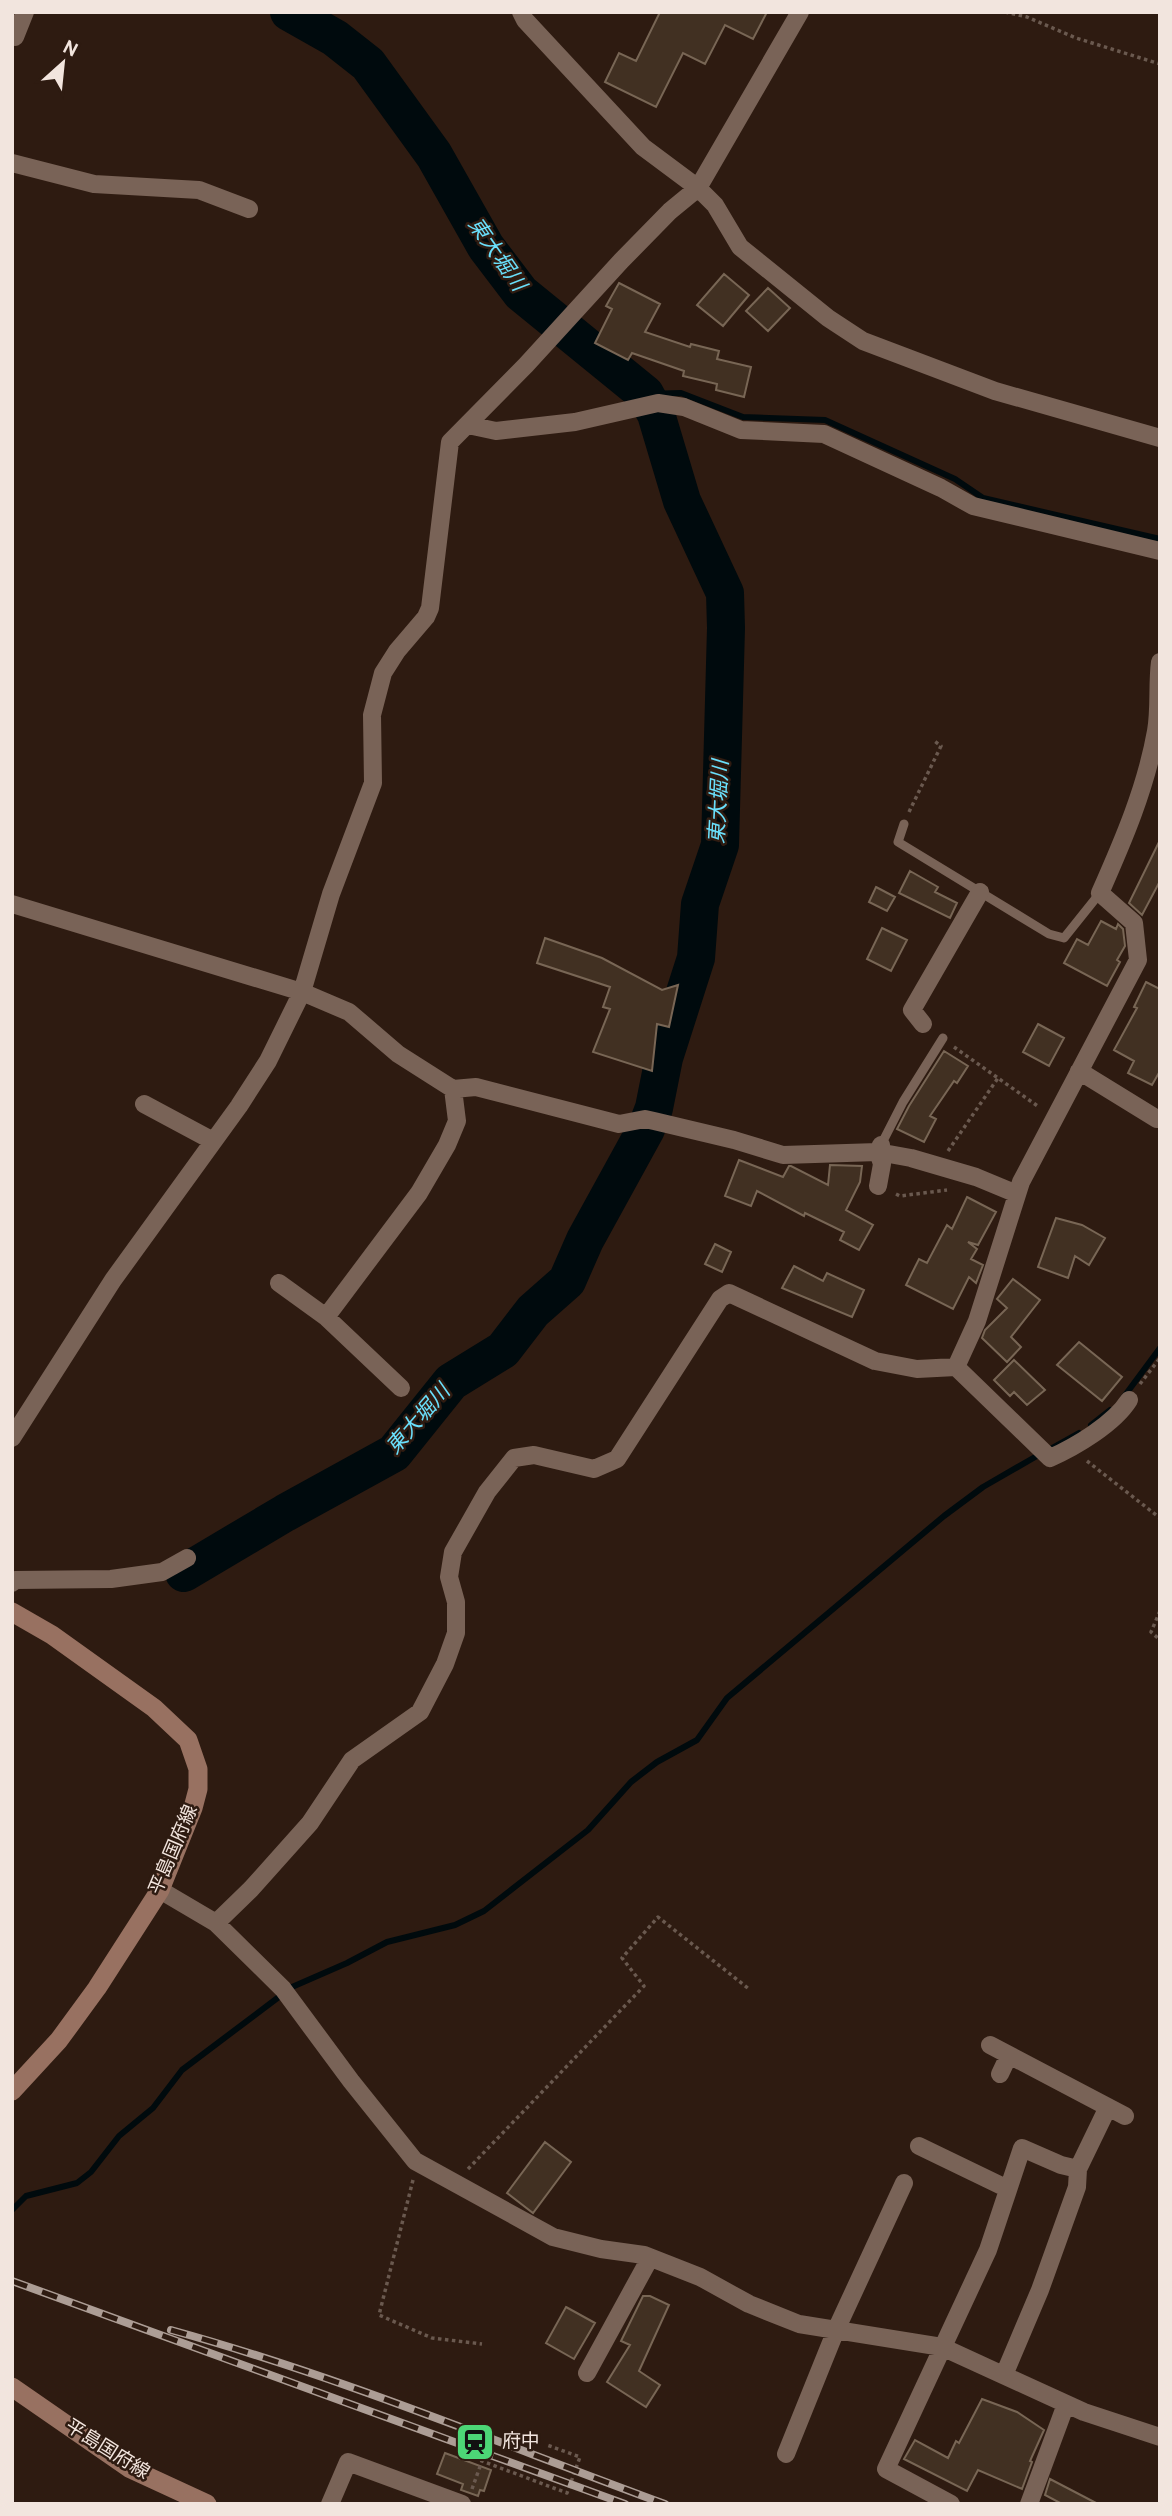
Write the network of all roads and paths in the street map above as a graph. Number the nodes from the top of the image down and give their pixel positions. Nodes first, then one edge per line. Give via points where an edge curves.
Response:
1 (25, 12) edge
2 (521, 12) edge
3 (800, 12) edge
4 (1005, 12) edge
5 (13, 40) edge
6 (1160, 64) edge
7 (12, 163) edge
8 (698, 188) junction
9 (249, 209) dead end
10 (468, 425) junction
11 (1160, 438) edge
12 (1160, 551) edge
13 (1160, 662) edge
14 (933, 740) dead end
15 (904, 824) joint
16 (980, 892) junction
17 (1100, 893) junction
18 (12, 905) edge
19 (302, 992) junction
20 (923, 1024) dead end
21 (943, 1038) joint
22 (1079, 1071) junction
23 (998, 1078) junction
24 (453, 1089) junction
25 (144, 1104) dead end
26 (1050, 1114) junction
27 (1157, 1119) dead end
28 (214, 1141) junction
29 (880, 1149) junction
30 (943, 1163) junction
31 (971, 1182) junction
32 (878, 1186) joint
33 (1017, 1194) junction
34 (279, 1283) dead end
35 (326, 1317) junction
36 (1160, 1358) edge
37 (956, 1367) junction
38 (401, 1388) dead end
39 (1129, 1400) joint
40 (12, 1438) edge
41 (1071, 1448) junction
42 (1160, 1518) edge
43 (187, 1558) dead end
44 (12, 1583) edge
45 (1160, 1611) edge
46 (12, 1612) edge
47 (1160, 1640) edge
48 (160, 1890) junction
49 (216, 1923) junction
50 (749, 1989) dead end
51 (990, 2046) dead end
52 (1009, 2055) junction
53 (1000, 2074) dead end
54 (12, 2091) edge
55 (1108, 2107) junction
56 (1125, 2116) dead end
57 (919, 2146) dead end
58 (415, 2161) junction
59 (1078, 2169) junction
60 (454, 2183) junction
61 (904, 2183) dead end
62 (1008, 2189) junction
63 (650, 2258) junction
64 (836, 2330) junction
65 (482, 2344) dead end
66 (942, 2347) junction
67 (587, 2373) dead end
68 (1004, 2375) junction
69 (12, 2387) edge
70 (1066, 2404) junction
71 (1160, 2437) edge
72 (547, 2445) dead end
73 (786, 2454) dead end
74 (466, 2498) edge
75 (207, 2504) edge
76 (330, 2504) edge
77 (951, 2504) edge
78 (1029, 2504) edge

1 - 5 street
2 - 8 street via 643,147
3 - 8 street
4 - 6 path
7 - 9 street via 94,184 199,190
8 - 10 street via 621,261
8 - 11 street via 715,205 740,247 863,341 995,391
10 - 12 street via 496,431 575,422 653,404 684,407 741,430 824,435 972,506
10 - 19 street via 450,442 430,608 383,673 372,715 373,783 331,894
13 - 17 street via 1156,730 1129,826
14 - 15 path via 941,746
15 - 16 lane via 898,842
16 - 17 lane via 1049,934 1064,938
16 - 20 street via 912,1010
17 - 22 street via 1134,923 1138,960
18 - 19 street
19 - 24 street via 349,1012 398,1054
19 - 28 street via 268,1062
21 - 23 path
21 - 29 lane
22 - 26 street
22 - 27 street
23 - 26 path
23 - 30 path
24 - 29 street via 475,1087 619,1124 650,1120 783,1156
24 - 35 street via 457,1121 440,1157 419,1194
25 - 28 street
26 - 33 street
28 - 40 street via 113,1280
29 - 30 street
29 - 32 street
30 - 31 street
31 - 32 path via 934,1193 900,1196
31 - 33 street
33 - 37 street via 977,1321
34 - 35 street
35 - 38 street
36 - 39 path
37 - 41 street via 1049,1458
37 - 49 street via 917,1369 874,1361 729,1293 720,1299 617,1459 594,1469 534,1454 514,1458 487,1492 453,1552 449,1577 456,1602 456,1633 420,1712 352,1760 310,1823
39 - 41 street via 1123,1410
41 - 42 path
43 - 44 street via 162,1572
45 - 47 path via 1151,1632
46 - 48 main road, 平島国府線 via 154,1708 188,1740 198,1769 198,1789
48 - 49 street
48 - 54 main road, 平島国府線 via 59,2040
49 - 58 street via 286,1992
50 - 60 path via 658,1917 622,1958 644,1986
51 - 52 street
52 - 53 street
52 - 55 street
55 - 56 street
55 - 59 street
57 - 62 street
58 - 60 street
58 - 65 path via 412,2191 379,2315 432,2338
59 - 62 street via 1022,2148
59 - 68 street via 1077,2187 1045,2277
60 - 63 street via 553,2237
61 - 64 street
62 - 66 street via 988,2250
63 - 64 street via 799,2324
63 - 67 street
64 - 66 street
64 - 73 street
66 - 68 street
66 - 77 street via 886,2469
68 - 70 street
69 - 75 main road, 平島国府線 via 129,2469
70 - 71 street
70 - 78 street
72 - 74 path via 580,2457 567,2493 482,2461
74 - 76 street via 348,2462

